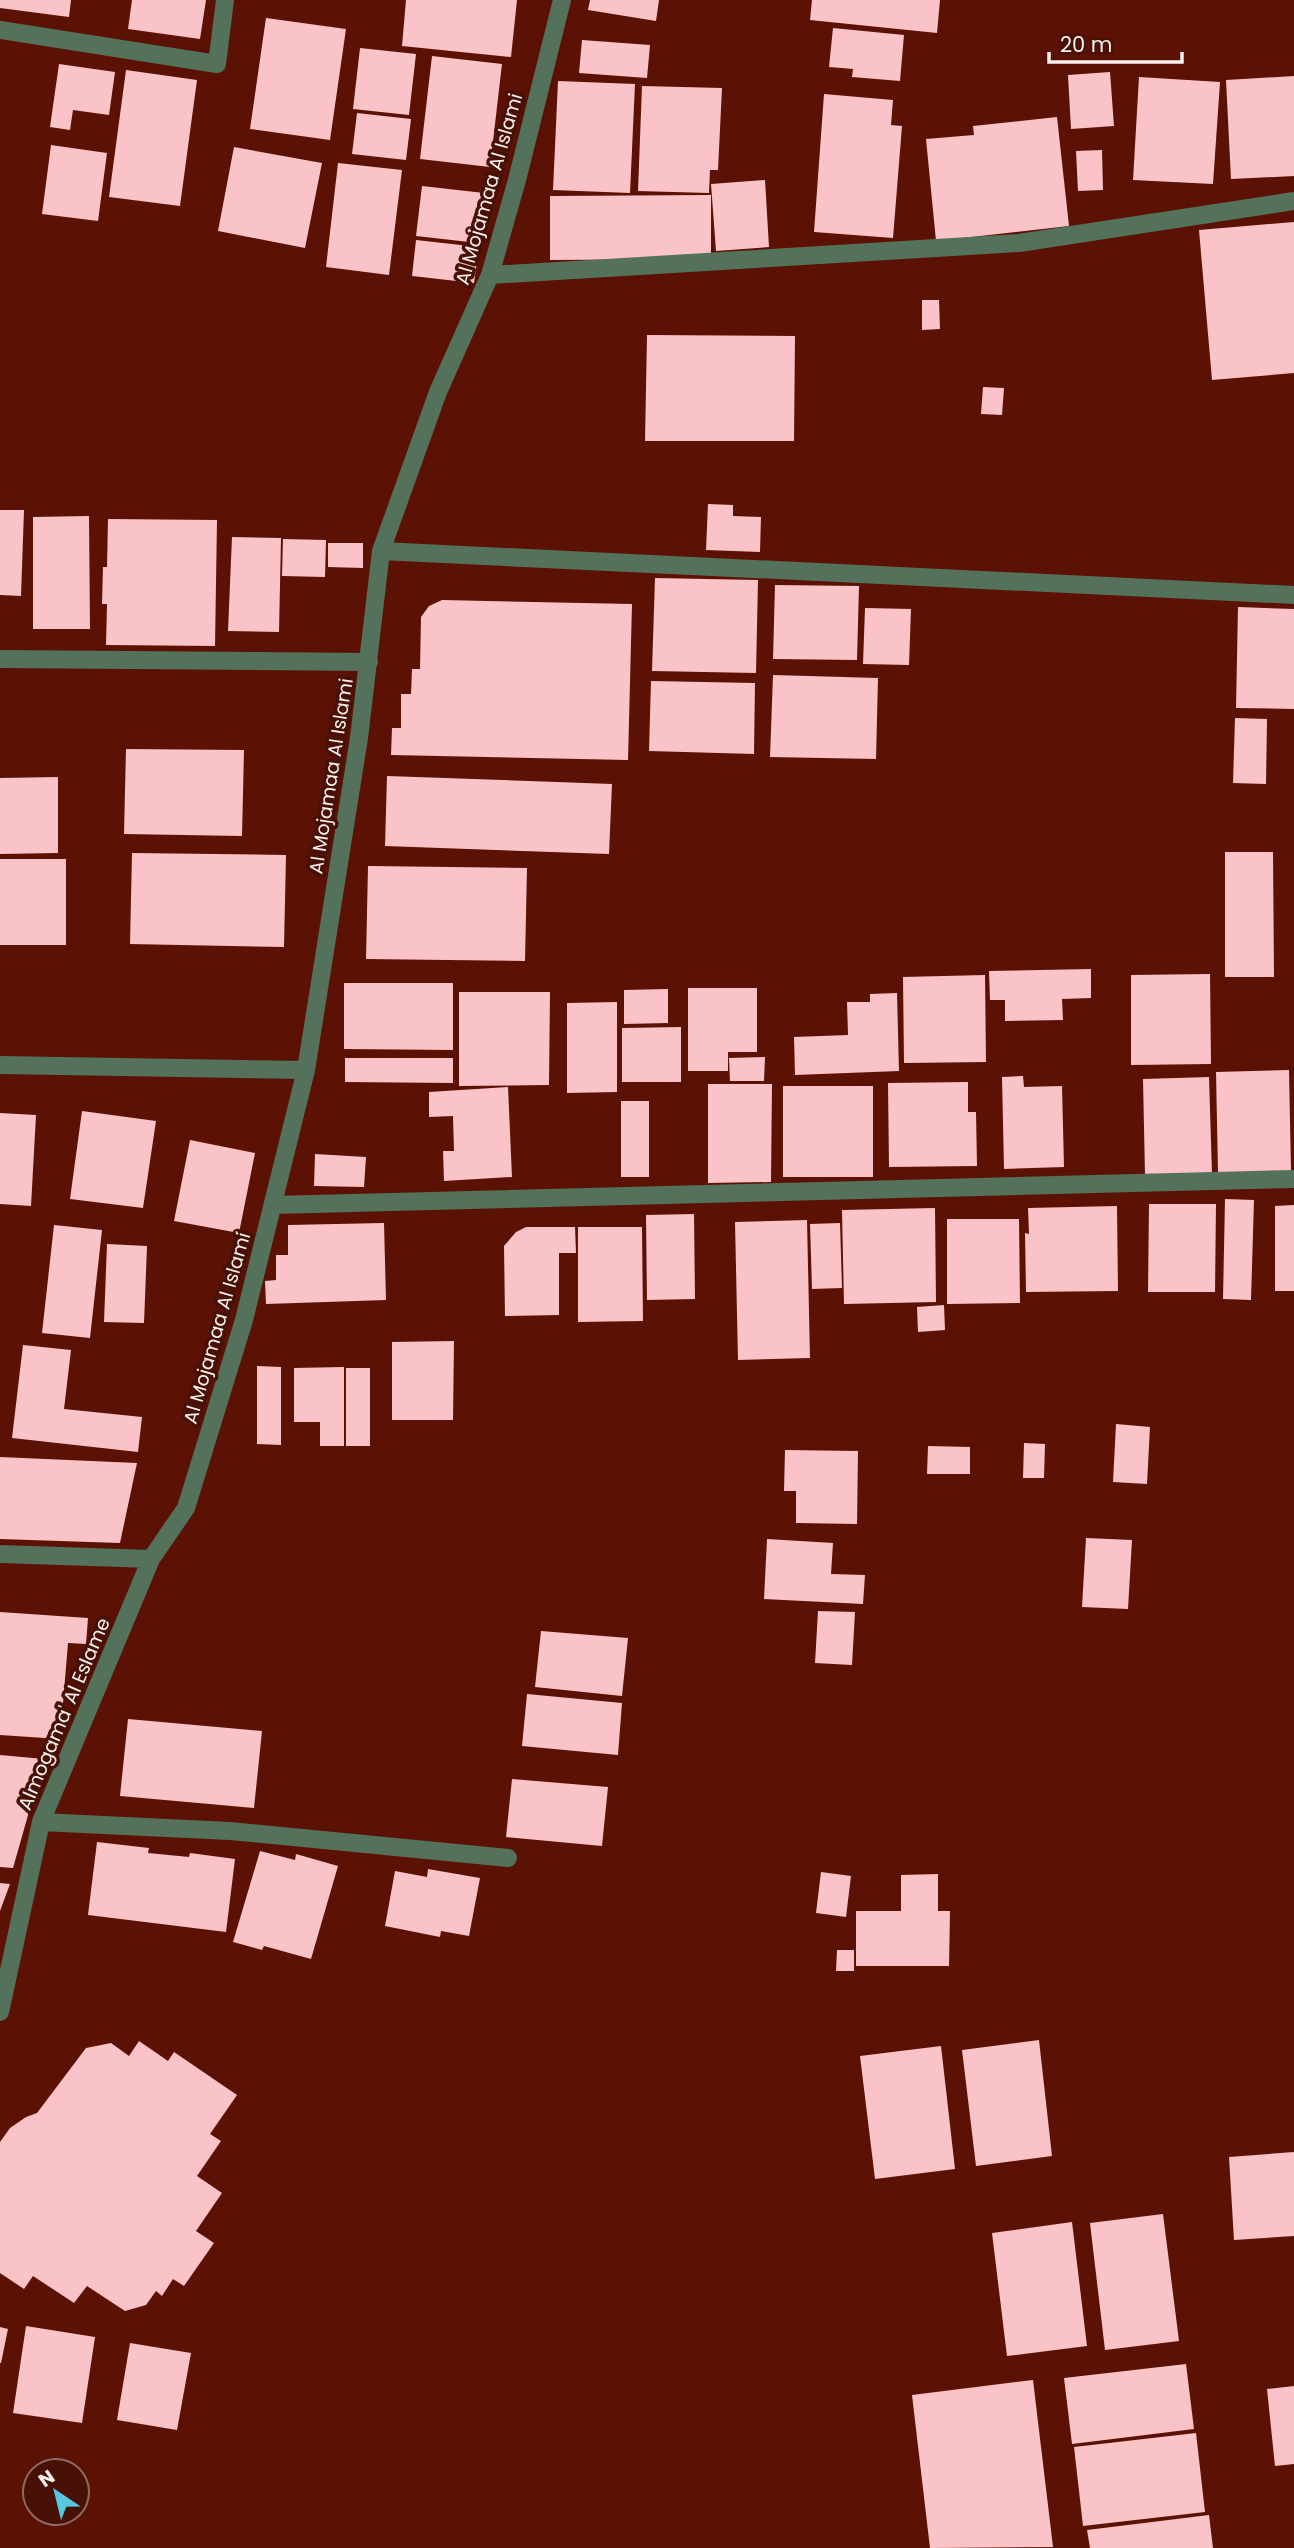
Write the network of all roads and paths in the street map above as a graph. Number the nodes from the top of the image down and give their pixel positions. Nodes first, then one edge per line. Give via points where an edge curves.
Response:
1 (225, 0) edge
2 (562, 0) edge
3 (0, 30) edge
4 (1294, 201) edge
5 (490, 275) junction
6 (381, 551) junction
7 (1294, 595) edge
8 (0, 659) edge
9 (369, 662) junction
10 (0, 1065) edge
11 (306, 1070) junction
12 (1294, 1179) edge
13 (272, 1205) junction
14 (0, 1554) edge
15 (151, 1559) junction
16 (41, 1822) junction
17 (508, 1858) dead end
18 (2, 2004) edge

1 - 3 street via 217,64
2 - 5 street, Al Mojamaa Al Islami
4 - 5 street via 1019,243
5 - 6 street, Al Mojamaa Al Islami via 438,392
6 - 7 street
6 - 9 street, Al Mojamaa Al Islami
8 - 9 street
9 - 11 street, Al Mojamaa Al Islami
10 - 11 street
11 - 13 street, Al Mojamaa Al Islami
12 - 13 street
13 - 15 street, Al Mojamaa Al Islami via 244,1320 186,1508
14 - 15 street
15 - 16 street, Almogama' Al Eslame
16 - 17 street via 230,1832
16 - 18 street, Almogama' Al Eslame

